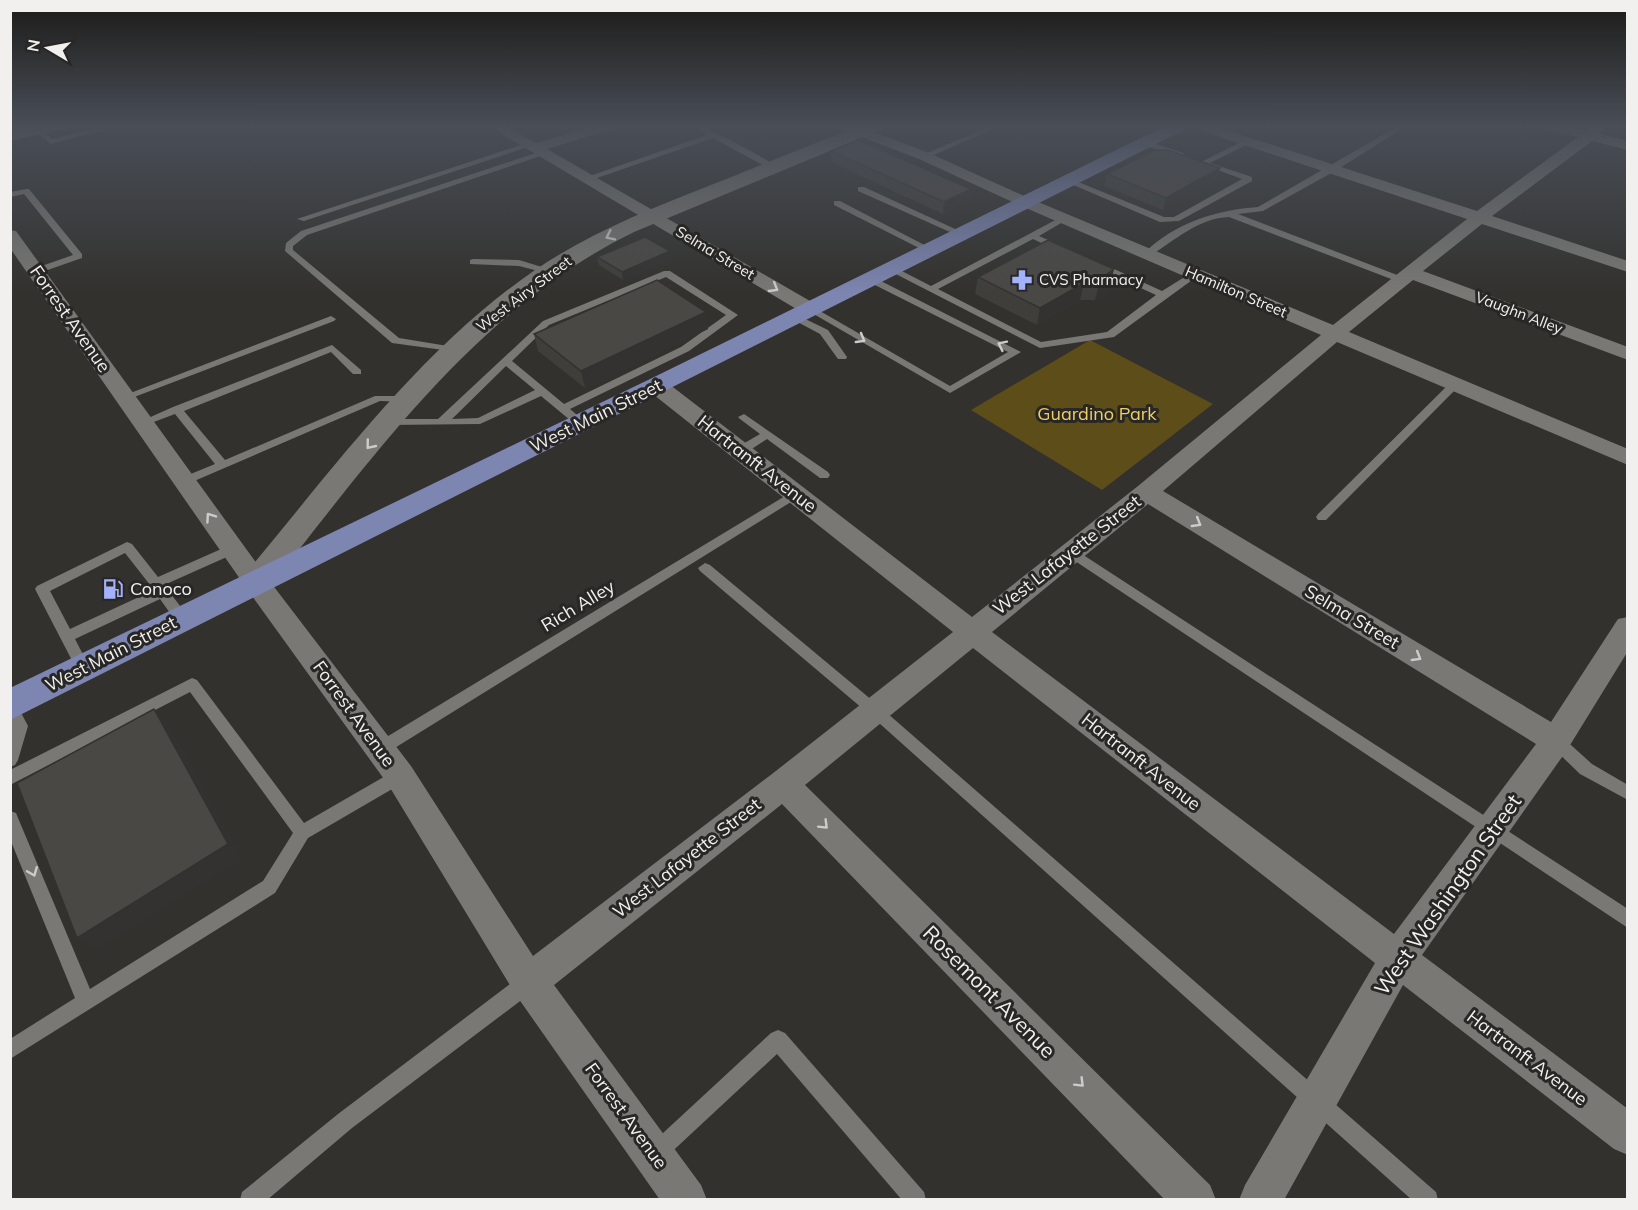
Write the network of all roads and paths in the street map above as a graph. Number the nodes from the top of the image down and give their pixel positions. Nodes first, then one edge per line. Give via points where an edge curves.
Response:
1 (428, 181) edge
2 (447, 181) edge
3 (594, 181) edge
4 (737, 181) edge
5 (980, 181) edge
6 (1065, 181) edge
7 (1071, 181) edge
8 (1244, 181) edge
9 (1310, 181) edge
10 (1370, 181) edge
11 (1527, 181) edge
12 (861, 189) dead end
13 (10, 195) edge
14 (1025, 202) junction
15 (837, 203) dead end
16 (652, 215) junction
17 (1233, 215) junction
18 (1480, 217) junction
19 (301, 219) dead end
20 (1064, 219) junction
21 (962, 234) junction
22 (10, 235) edge
23 (1033, 236) junction
24 (930, 250) junction
25 (1147, 254) junction
26 (1077, 255) edge
27 (1088, 260) edge
28 (473, 262) dead end
29 (1628, 267) edge
30 (36, 271) junction
31 (550, 271) junction
32 (881, 274) junction
33 (1194, 275) junction
34 (1407, 276) junction
35 (931, 289) junction
36 (1163, 295) junction
37 (803, 313) junction
38 (331, 319) dead end
39 (1334, 334) junction
40 (454, 350) junction
41 (1628, 354) edge
42 (842, 357) dead end
43 (505, 360) junction
44 (357, 372) dead end
45 (1454, 385) junction
46 (657, 386) junction
47 (540, 392) junction
48 (125, 397) junction
49 (410, 399) junction
50 (177, 410) junction
51 (572, 416) junction
52 (744, 417) dead end
53 (389, 422) junction
54 (143, 423) junction
55 (441, 423) junction
56 (768, 434) junction
57 (740, 451) junction
58 (1628, 458) edge
59 (222, 464) junction
60 (824, 475) dead end
61 (185, 481) junction
62 (1147, 492) junction
63 (795, 494) junction
64 (1322, 517) dead end
65 (233, 549) junction
66 (1071, 552) junction
67 (705, 568) dead end
68 (256, 582) junction
69 (159, 587) junction
70 (182, 619) junction
71 (1628, 627) edge
72 (971, 631) junction
73 (67, 637) junction
74 (83, 668) junction
75 (10, 705) edge
76 (874, 710) junction
77 (1556, 741) junction
78 (380, 749) junction
79 (10, 760) edge
80 (400, 776) junction
81 (10, 778) edge
82 (783, 783) junction
83 (1628, 793) edge
84 (10, 818) edge
85 (1492, 831) junction
86 (302, 833) junction
87 (1628, 920) edge
88 (1397, 960) junction
89 (529, 981) junction
90 (86, 1002) junction
91 (10, 1050) edge
92 (1317, 1100) junction
93 (1628, 1135) edge
94 (654, 1154) junction
95 (250, 1200) edge
96 (686, 1200) edge
97 (916, 1200) edge
98 (1195, 1200) edge
99 (1260, 1200) edge
100 (1428, 1200) edge

1 - 19 lane
2 - 40 lane via 304,233 289,245 289,251 396,341
3 - 16 street, Selma Street
4 - 16 main road, West Airy Street
5 - 14 street, Hamilton Street
6 - 14 main road, West Main Street
7 - 8 lane via 1163,220 1176,219
9 - 17 lane via 1260,209 1236,211
10 - 18 street
11 - 18 street, West Lafayette Street
12 - 21 lane
13 - 30 lane via 26,191 79,256
14 - 20 street, Hamilton Street
14 - 21 main road, West Main Street
15 - 24 lane
16 -> 31 main road, West Airy Street via 592,244
16 -> 37 street, Selma Street
17 - 25 lane via 1218,213 1204,219
17 - 34 lane
18 - 29 street
18 - 34 street, West Lafayette Street
20 - 23 lane
20 - 25 street, Hamilton Street
21 - 24 main road, West Main Street
22 - 30 street, Forrest Avenue
23 - 26 lane
23 - 35 lane
24 - 32 main road, West Main Street
25 - 33 street, Hamilton Street
27 - 36 lane
28 - 31 lane via 519,263
30 - 48 street, Forrest Avenue
31 - 40 main road, West Airy Street
32 - 35 lane
32 - 37 main road, West Main Street
37 -> 32 lane via 950,390 1016,352
33 - 36 lane
33 - 39 street, Hamilton Street
34 - 39 street, West Lafayette Street
34 - 41 street, Vaughn Alley
35 - 36 lane via 1040,345 1110,335
37 - 42 lane via 824,332
37 - 46 main road, West Main Street
38 - 48 lane
39 - 45 street, Hamilton Street
39 - 62 street, West Lafayette Street
40 - 49 main road, West Airy Street
43 - 47 lane
43 - 51 lane via 546,323 667,273 733,315 685,349
43 - 55 lane
44 - 50 lane via 332,348
45 - 58 street, Hamilton Street
45 - 64 lane
46 - 51 main road, West Main Street
46 - 57 street, Hartranft Avenue
47 - 51 lane
47 - 55 lane via 480,421
48 - 54 street, Forrest Avenue
49 - 53 main road, West Airy Street
49 - 59 lane via 379,398
50 - 54 lane
50 - 59 lane
51 - 68 main road, West Main Street
52 - 56 lane
53 - 55 lane
53 -> 68 main road, West Airy Street
54 - 61 street, Forrest Avenue
56 - 57 lane
56 - 60 lane
57 - 63 street, Hartranft Avenue
59 - 61 lane
65 -> 61 street, Forrest Avenue
62 - 66 street, West Lafayette Street
62 -> 77 street, Selma Street
63 - 72 street, Hartranft Avenue
63 - 78 lane, Rich Alley
65 - 68 street, Forrest Avenue
65 - 69 lane
66 - 72 street, West Lafayette Street
66 - 85 lane
67 - 76 lane
68 - 70 main road, West Main Street
68 - 78 street, Forrest Avenue
69 - 70 lane
69 - 73 lane
69 - 73 lane via 127,547 42,589
70 - 74 main road, West Main Street
71 - 77 street, West Washington Street
72 - 76 street, West Lafayette Street
72 - 88 street, Hartranft Avenue
73 - 74 lane
74 - 75 main road, West Main Street
75 - 79 lane via 20,726
76 - 82 street, West Lafayette Street
76 - 92 lane
77 - 83 lane via 1586,769
77 - 85 street, West Washington Street
78 - 80 street, Forrest Avenue
80 - 86 lane
80 - 89 street, Forrest Avenue
81 - 86 lane via 192,684
82 - 89 street, West Lafayette Street
82 -> 98 street, Rosemont Avenue
84 -> 90 lane
85 - 87 lane
85 - 88 street, West Washington Street
86 - 90 lane via 269,887
88 - 92 street, West Washington Street
88 - 93 street, Hartranft Avenue
89 - 94 street, Forrest Avenue
89 - 95 lane via 345,1120
90 - 91 lane
92 - 99 street, West Washington Street
92 - 100 lane
94 - 96 street, Forrest Avenue
94 - 97 lane via 778,1041

